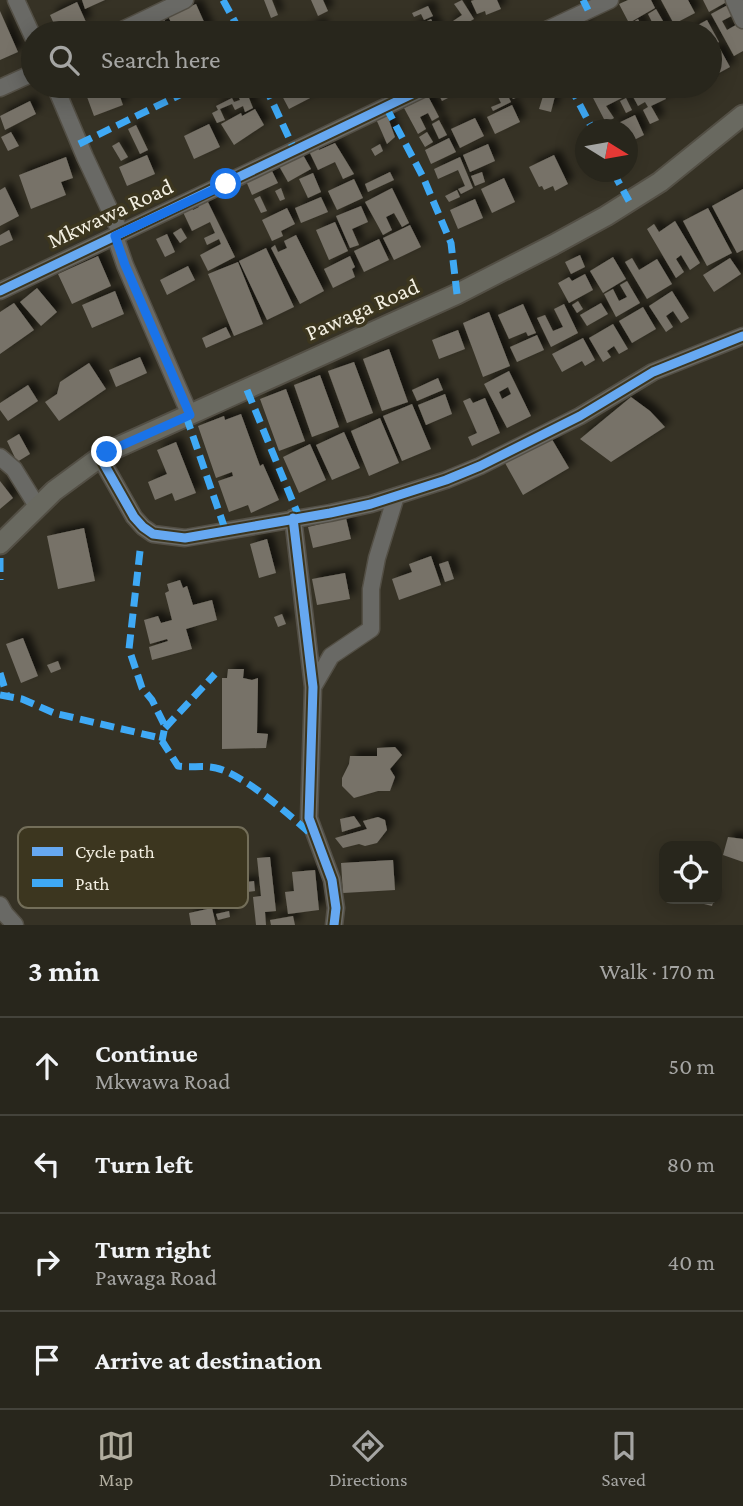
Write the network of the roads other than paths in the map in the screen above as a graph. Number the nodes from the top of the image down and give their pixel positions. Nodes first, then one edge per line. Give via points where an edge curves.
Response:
1 (16, 0) edge
2 (186, 0) edge
3 (610, 0) edge
4 (734, 0) edge
5 (743, 20) edge
6 (26, 21) edge
7 (141, 21) edge
8 (565, 21) edge
9 (21, 78) edge
10 (0, 88) edge
11 (60, 98) edge
12 (404, 98) edge
13 (743, 115) edge
14 (118, 235) junction
15 (0, 291) edge
16 (743, 336) edge
17 (190, 415) junction
18 (0, 457) edge
19 (100, 457) junction
20 (396, 496) junction
21 (37, 506) junction
22 (293, 518) junction
23 (0, 544) edge
24 (313, 687) junction
25 (0, 905) edge
26 (15, 925) edge
27 (334, 925) edge

1 - 6 street
2 - 7 street
3 - 8 street
4 - 5 street
9 - 10 street
11 - 14 street
12 - 14 street, Mkwawa Road
13 - 17 main road, Pawaga Road via 660,182 606,216 457,294
14 - 15 street, Mkwawa Road
14 - 17 street via 125,265
16 - 20 street via 653,372 480,466
17 - 19 main road, Pawaga Road
18 - 21 street via 14,469
19 - 21 main road, Pawaga Road
19 - 22 street via 134,517 153,534 185,538
20 - 22 street
20 - 24 street via 371,589 371,629 331,656
21 - 23 main road, Pawaga Road
22 - 24 street
24 - 27 street via 309,818 332,880
25 - 26 street

